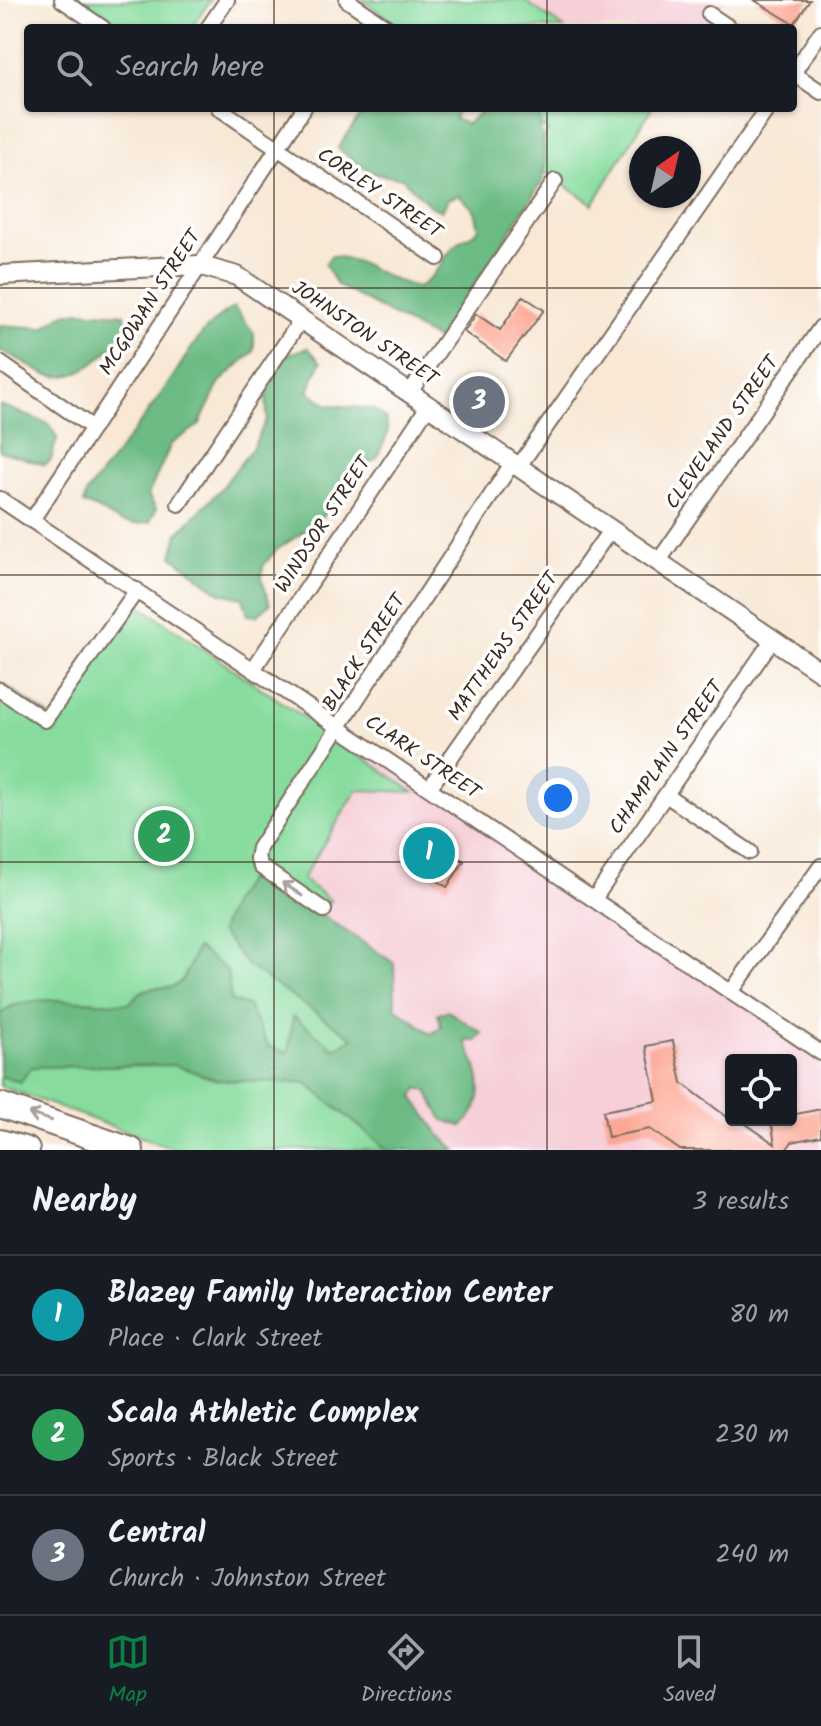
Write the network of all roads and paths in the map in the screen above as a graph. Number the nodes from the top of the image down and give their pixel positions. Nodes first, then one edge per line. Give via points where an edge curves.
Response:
1 (62, 0) edge
2 (227, 0) edge
3 (347, 0) edge
4 (709, 14) dead end
5 (364, 22) edge
6 (97, 24) edge
7 (211, 24) edge
8 (724, 24) edge
9 (821, 32) edge
10 (797, 67) edge
11 (797, 76) edge
12 (821, 92) edge
13 (225, 112) edge
14 (301, 112) edge
15 (765, 112) edge
16 (277, 148) junction
17 (555, 181) dead end
18 (438, 258) dead end
19 (198, 265) junction
20 (0, 275) edge
21 (302, 318) junction
22 (821, 327) edge
23 (0, 363) edge
24 (410, 392) junction
25 (429, 405) junction
26 (93, 428) junction
27 (516, 464) junction
28 (0, 499) edge
29 (179, 504) dead end
30 (32, 520) junction
31 (611, 529) junction
32 (658, 562) junction
33 (137, 590) junction
34 (773, 639) junction
35 (254, 668) junction
36 (821, 672) edge
37 (0, 690) edge
38 (341, 728) junction
39 (430, 787) junction
40 (666, 795) junction
41 (750, 852) dead end
42 (821, 866) edge
43 (594, 899) junction
44 (324, 910) dead end
45 (731, 992) junction
46 (821, 1053) edge
47 (0, 1105) edge
48 (0, 1142) edge
49 (27, 1150) edge
50 (131, 1150) edge

1 - 6 street
2 - 7 street
3 - 5 street
4 - 8 street
9 - 10 street
11 - 12 street
13 - 16 street, CORLEY STREET
14 - 16 street, MCGOWAN STREET
15 - 27 street, BLACK STREET
16 - 18 street, CORLEY STREET
16 - 19 street, MCGOWAN STREET
17 - 24 street
19 - 20 main road, JOHNSTON STREET
19 - 21 main road, JOHNSTON STREET via 237,276
19 - 26 street, MCGOWAN STREET
21 - 24 main road, JOHNSTON STREET
21 - 29 street
22 - 32 street, CLEVELAND STREET
23 - 26 street
24 - 25 main road, JOHNSTON STREET
25 - 27 main road, JOHNSTON STREET
25 - 35 street, WINDSOR STREET
26 - 30 street, MCGOWAN STREET
27 - 31 main road, JOHNSTON STREET
27 - 38 street, BLACK STREET
28 - 30 street, CLARK STREET
30 - 33 street, CLARK STREET
31 - 32 main road, JOHNSTON STREET
31 - 39 street, MATTHEWS STREET
32 - 34 main road, JOHNSTON STREET
33 - 35 street, CLARK STREET
33 - 37 street via 45,720
34 - 36 main road, JOHNSTON STREET
34 - 40 street, CHAMPLAIN STREET
35 - 38 street, CLARK STREET
38 - 39 street, CLARK STREET
44 -> 38 street, BLACK STREET via 261,867 257,858
39 - 43 street, CLARK STREET
40 - 41 street
40 - 43 street, CHAMPLAIN STREET
42 - 45 street
43 - 45 street, CLARK STREET
45 - 46 street, CLARK STREET
50 -> 47 highway
48 - 49 highway

